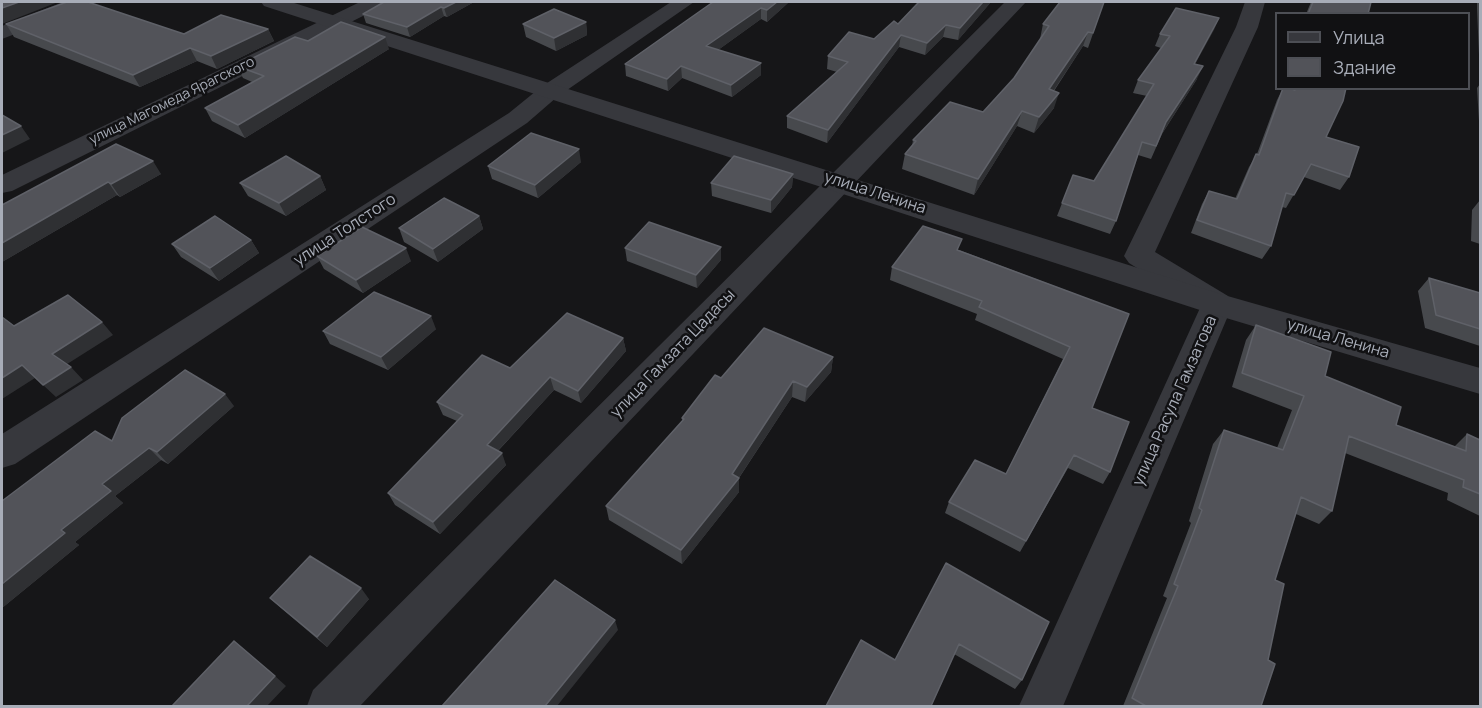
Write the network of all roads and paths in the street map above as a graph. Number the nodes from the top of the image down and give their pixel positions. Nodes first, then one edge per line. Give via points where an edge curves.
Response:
1 (81, 2) edge
2 (271, 2) edge
3 (376, 2) edge
4 (684, 2) edge
5 (1016, 2) edge
6 (1255, 2) edge
7 (333, 22) junction
8 (2, 33) edge
9 (549, 92) junction
10 (841, 182) junction
11 (2, 185) edge
12 (1217, 304) junction
13 (1480, 381) edge
14 (2, 453) edge
15 (329, 706) edge
16 (1041, 706) edge

1 - 8 street
2 - 7 street, улица Ленина
3 - 7 street, улица Магомеда Ярагского
4 - 9 street, улица Толстого
5 - 10 street, улица Гамзата Цадасы
6 - 12 street, улица Расула Гамзатова via 1247,27 1139,256
7 - 9 street, улица Ленина
7 - 11 street, улица Магомеда Ярагского
9 - 10 street, улица Ленина
9 - 14 street, улица Толстого via 518,118
10 - 12 street, улица Ленина
10 - 15 street, улица Гамзата Цадасы
12 - 13 street, улица Ленина
12 - 16 street, улица Расула Гамзатова

